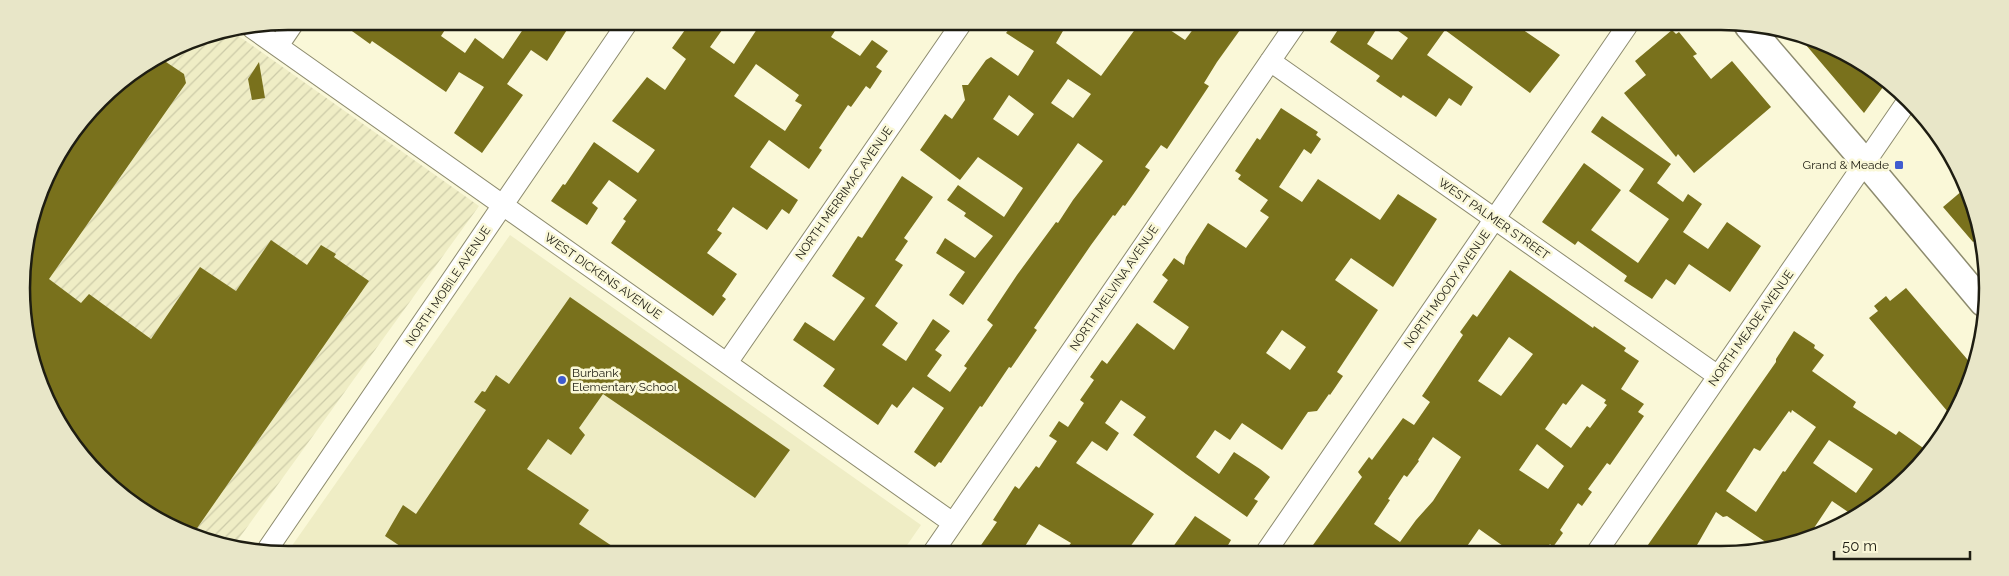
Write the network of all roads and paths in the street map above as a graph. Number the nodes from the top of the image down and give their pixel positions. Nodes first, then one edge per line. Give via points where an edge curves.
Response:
1 (289, 30) edge
2 (623, 30) edge
3 (957, 30) edge
4 (1292, 30) edge
5 (1624, 30) edge
6 (257, 32) edge
7 (1753, 32) edge
8 (278, 46) junction
9 (1270, 61) junction
10 (1904, 107) edge
11 (1865, 162) junction
12 (503, 205) junction
13 (1494, 219) junction
14 (1978, 298) edge
15 (727, 363) junction
16 (1718, 376) junction
17 (953, 523) junction
18 (270, 545) edge
19 (937, 546) edge
20 (1270, 546) edge
21 (1601, 546) edge

1 - 8 street
2 - 12 street, NORTH MOBILE AVENUE
3 - 15 street, NORTH MERRIMAC AVENUE
4 - 9 street, NORTH MELVINA AVENUE
5 - 13 street, NORTH MOODY AVENUE
6 - 8 street, WEST DICKENS AVENUE
7 - 11 main road
8 - 12 street, WEST DICKENS AVENUE
9 - 13 street, WEST PALMER STREET
9 - 17 street, NORTH MELVINA AVENUE
10 - 11 street, NORTH MEADE AVENUE
11 - 14 main road
11 - 16 street, NORTH MEADE AVENUE
12 - 15 street, WEST DICKENS AVENUE
12 - 18 street, NORTH MOBILE AVENUE
13 - 16 street, WEST PALMER STREET
13 - 20 street, NORTH MOODY AVENUE
15 - 17 street, WEST DICKENS AVENUE
16 - 21 street, NORTH MEADE AVENUE
17 - 19 street, NORTH MELVINA AVENUE

